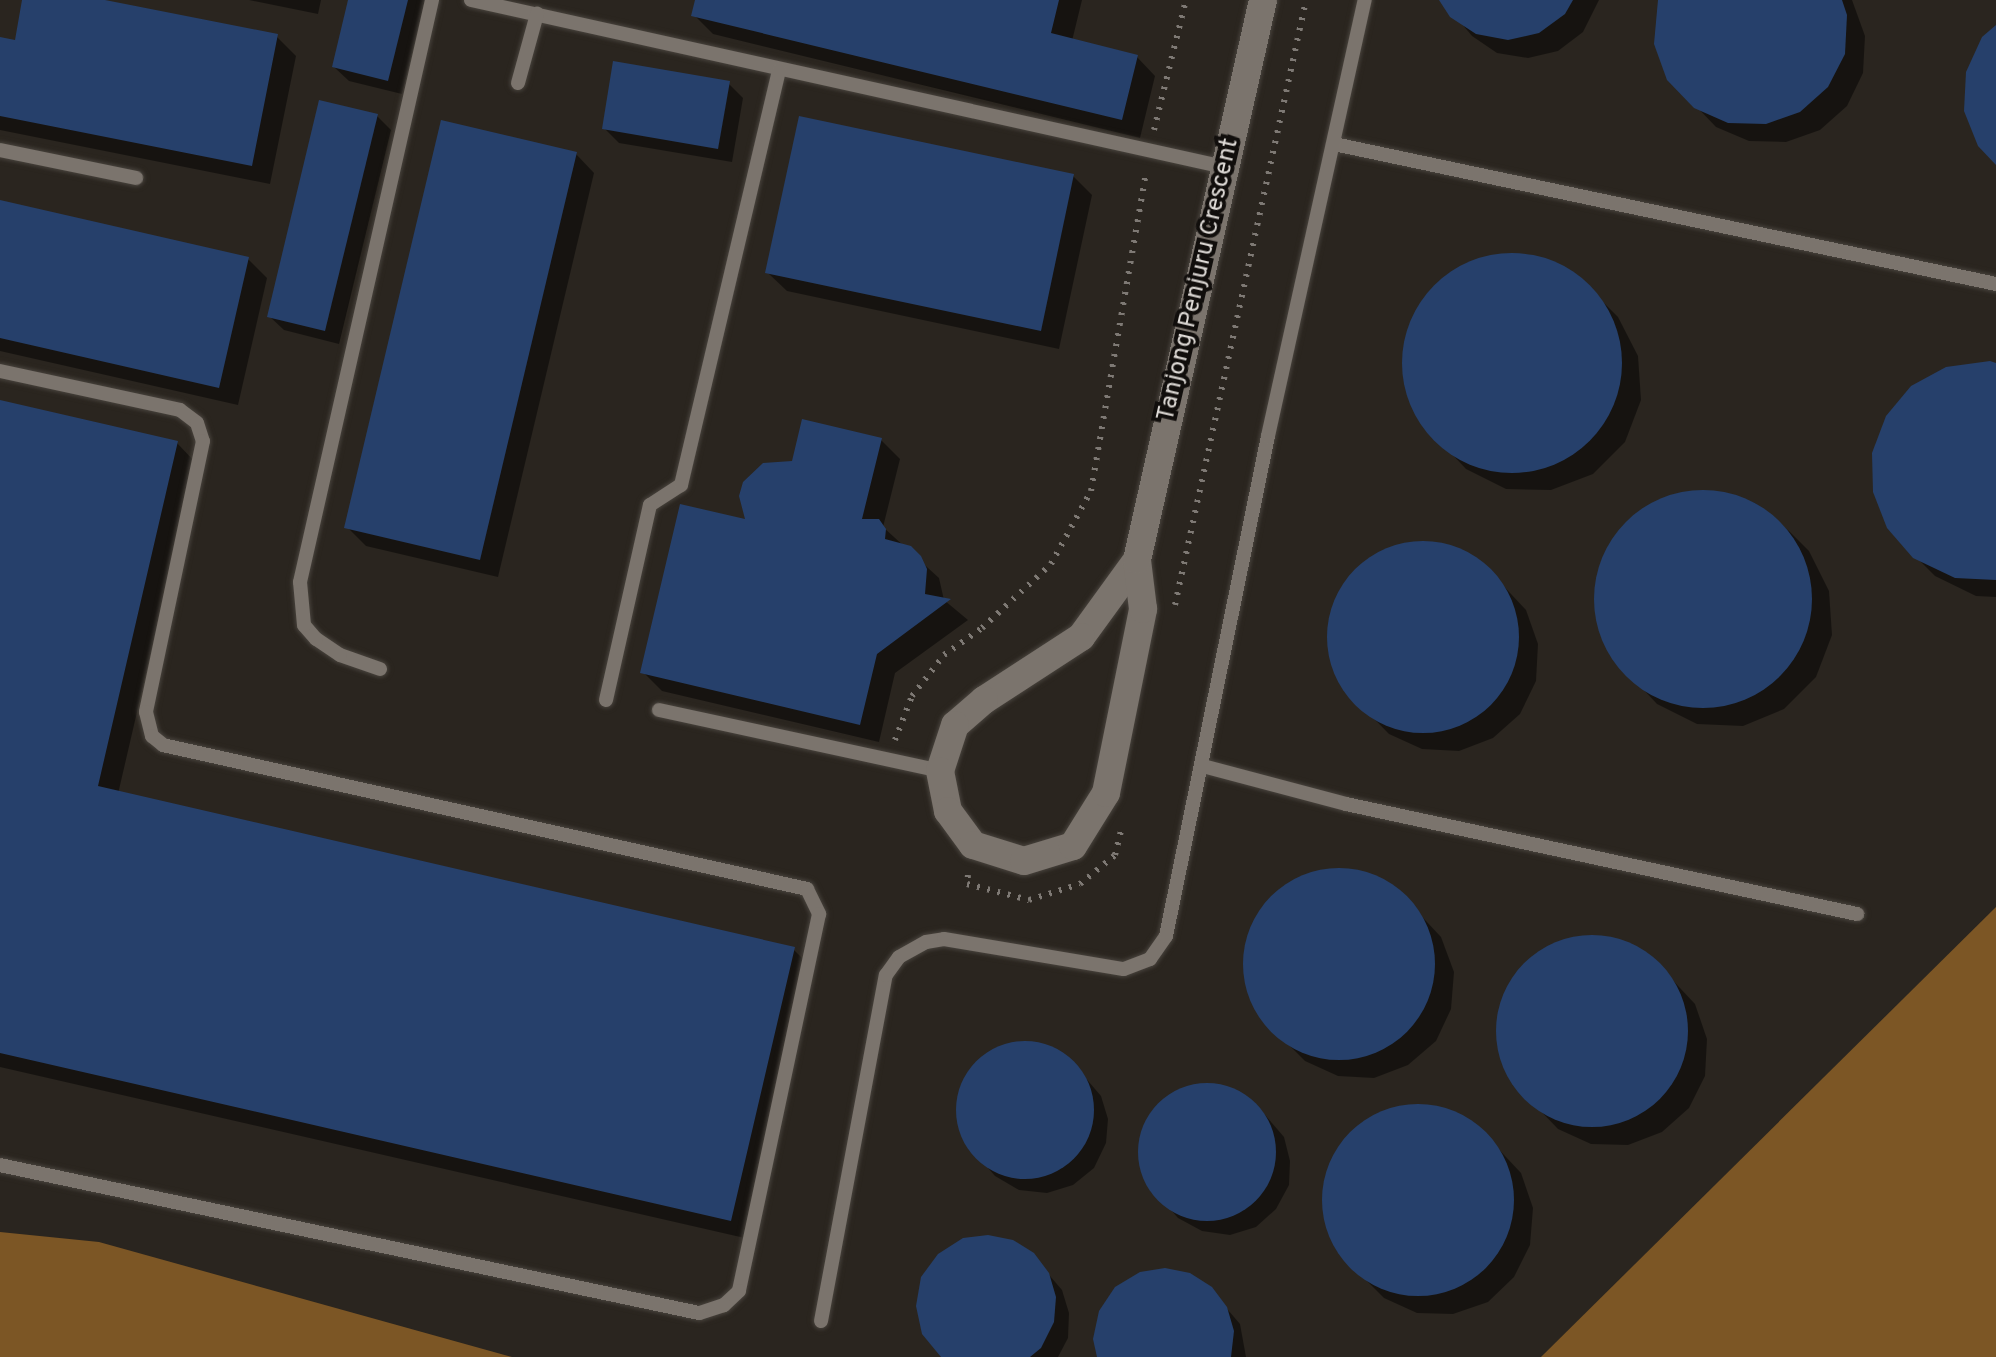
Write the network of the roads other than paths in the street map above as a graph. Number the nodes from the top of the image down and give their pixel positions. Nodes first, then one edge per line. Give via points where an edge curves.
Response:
1 (432, 0) edge
2 (472, 0) edge
3 (1263, 0) edge
4 (1365, 0) edge
5 (537, 14) junction
6 (780, 68) junction
7 (518, 83) dead end
8 (1334, 144) junction
9 (0, 150) edge
10 (1224, 166) junction
11 (136, 178) dead end
12 (1996, 284) edge
13 (0, 371) edge
14 (1137, 560) junction
15 (380, 669) dead end
16 (606, 700) dead end
17 (659, 710) dead end
18 (1204, 766) junction
19 (940, 771) junction
20 (1857, 914) dead end
21 (0, 1165) edge
22 (821, 1321) dead end

1 - 15 lane via 300,582 304,625 316,639
2 - 5 lane
3 - 10 street, Tanjong Penjuru Crescent
4 - 8 lane
5 - 6 lane
5 - 7 lane
6 - 10 lane
6 - 16 lane via 681,484 650,505
8 - 12 lane
8 - 18 lane
9 - 11 lane
10 - 14 street, Tanjong Penjuru Crescent
13 - 21 lane via 180,410 197,424 203,441 146,712 152,736 163,745 807,889 819,914 739,1291 724,1305 699,1313
14 - 19 street, Tanjong Penjuru Crescent via 1082,637 955,725
14 - 19 street, Tanjong Penjuru Crescent via 1143,609 1106,793 1073,846 1024,861 973,844 948,810
17 - 19 lane
18 - 20 lane via 1346,804
18 - 22 lane via 1166,936 1150,960 1124,969 944,939 899,957 886,975

